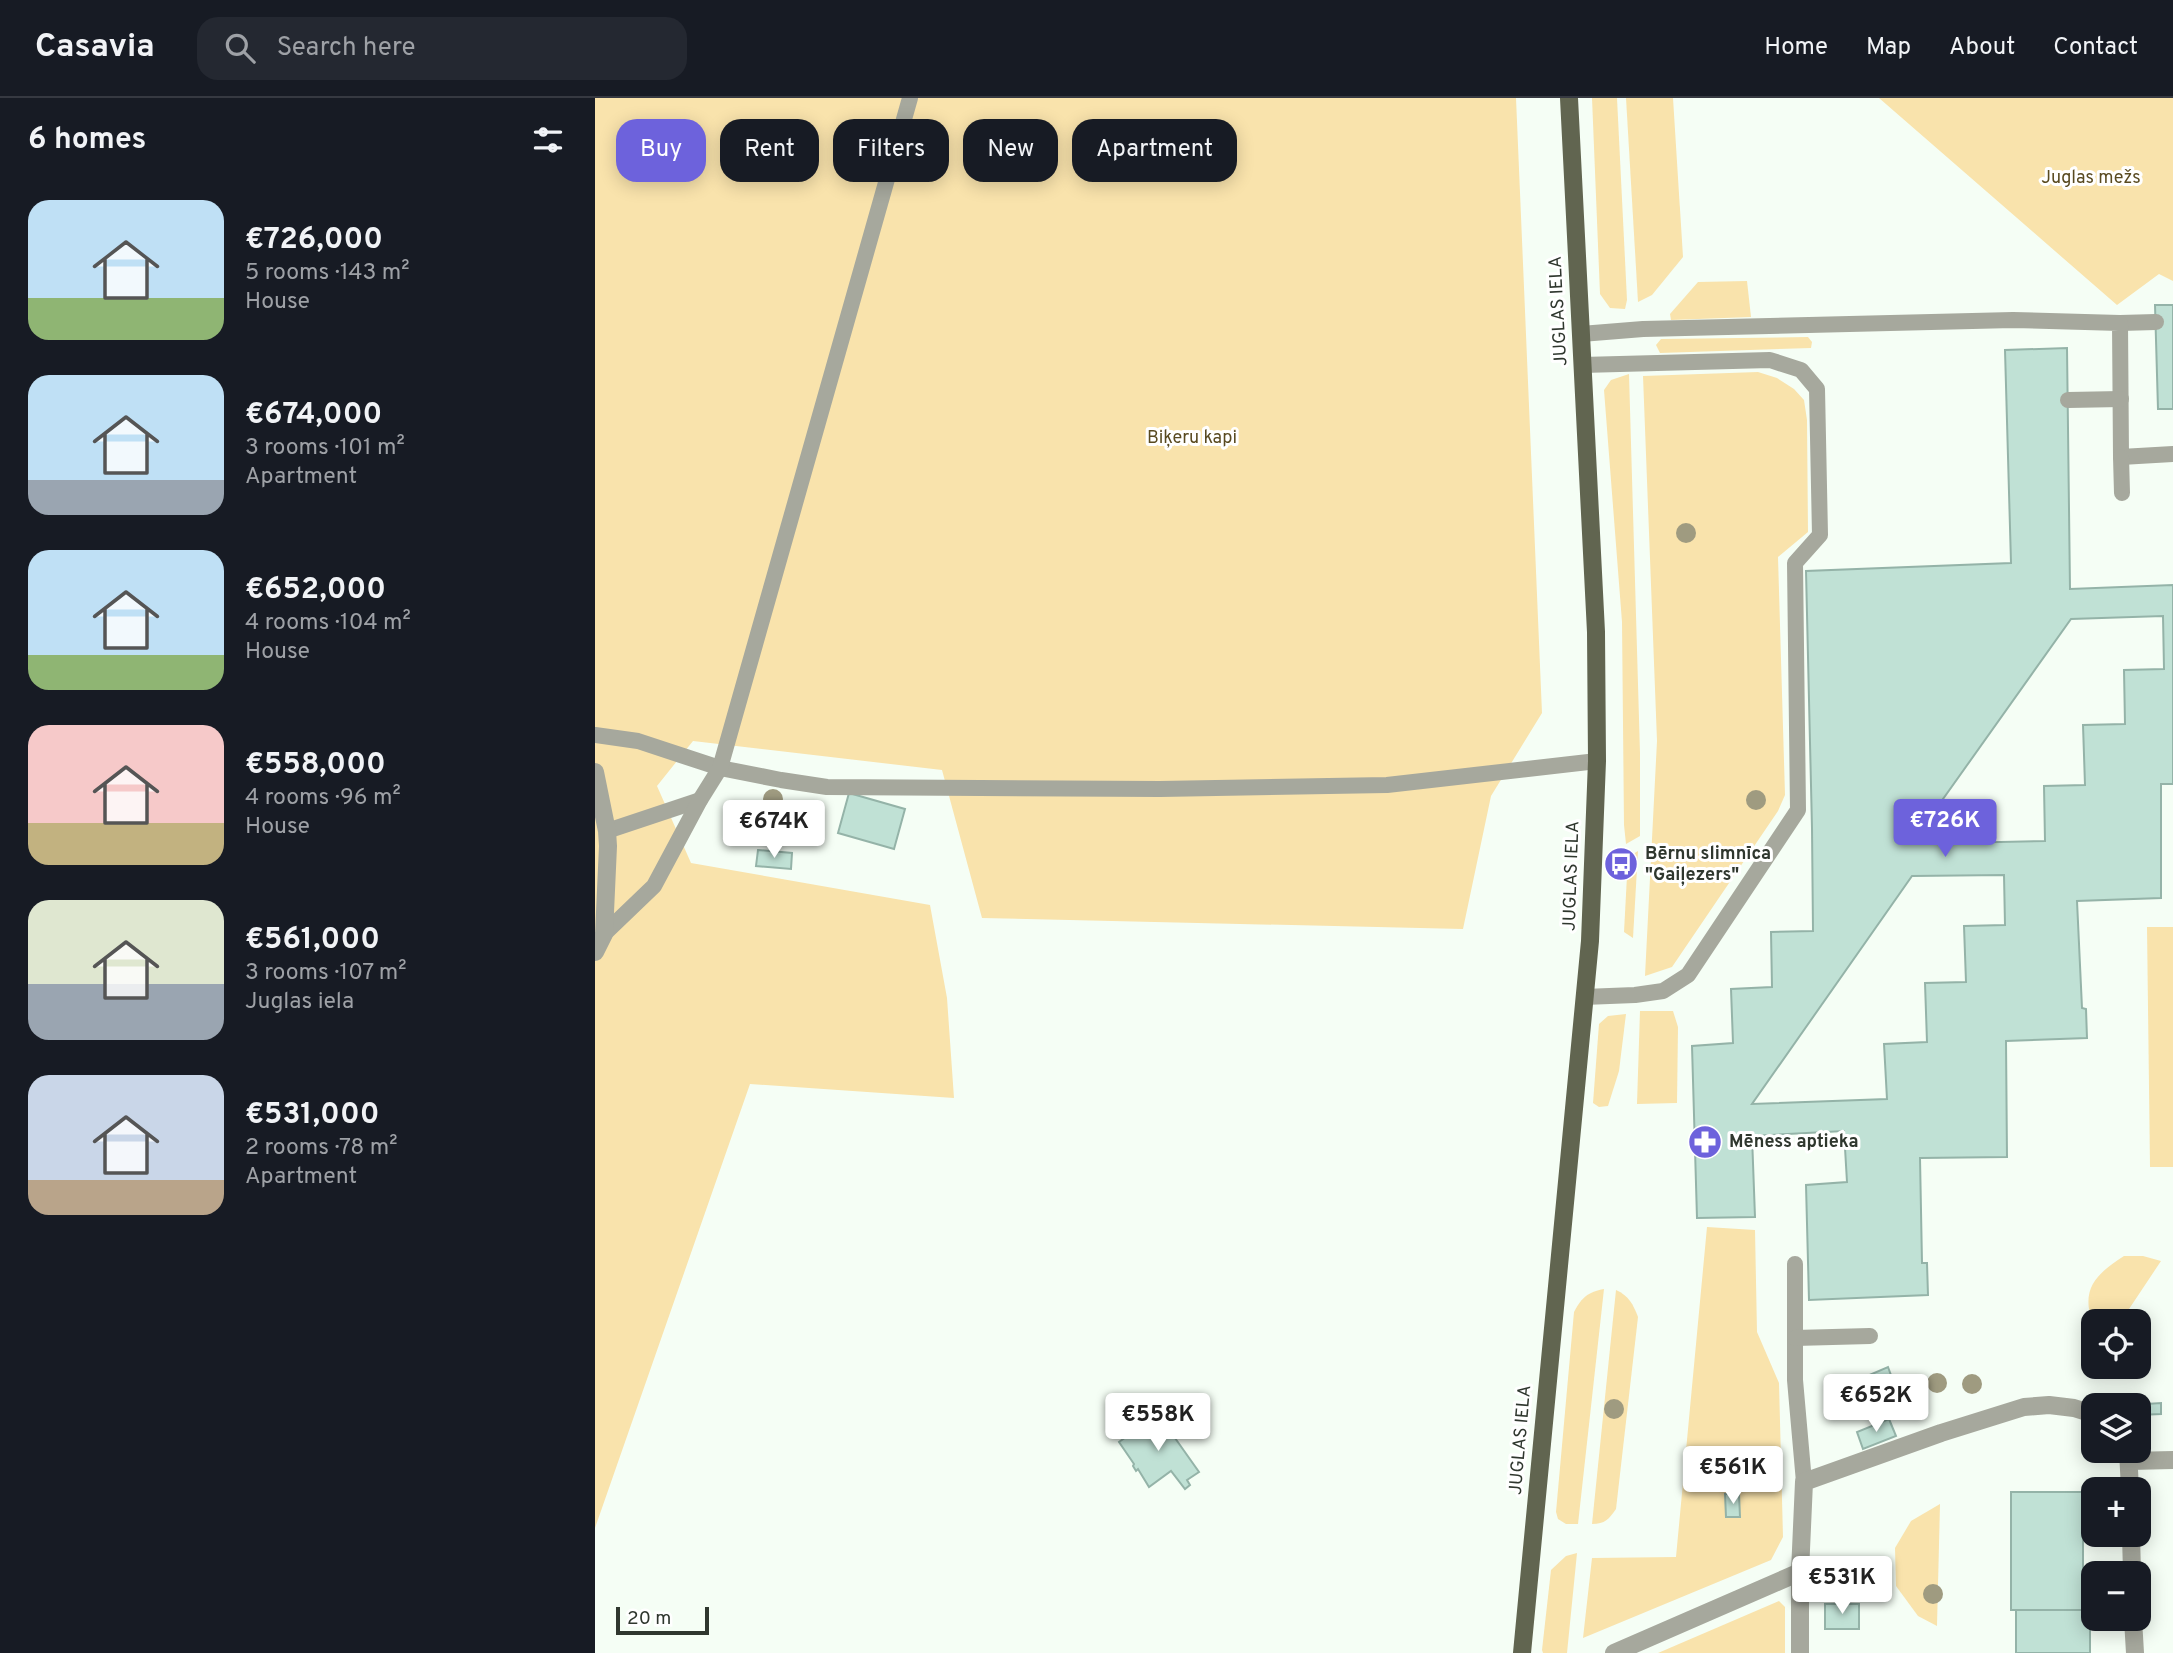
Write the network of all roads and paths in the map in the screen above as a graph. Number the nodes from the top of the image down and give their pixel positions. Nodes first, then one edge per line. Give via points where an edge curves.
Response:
1 (910, 98) edge
2 (1569, 98) edge
3 (2156, 322) dead end
4 (2120, 323) junction
5 (1580, 334) junction
6 (1582, 365) junction
7 (2121, 399) junction
8 (2068, 400) dead end
9 (2173, 454) edge
10 (2122, 457) junction
11 (2122, 493) dead end
12 (595, 735) edge
13 (1597, 761) junction
14 (720, 768) junction
15 (595, 772) edge
16 (700, 800) junction
17 (607, 831) junction
18 (604, 934) junction
19 (595, 952) edge
20 (1584, 997) junction
21 (1795, 1264) dead end
22 (1870, 1336) dead end
23 (1795, 1338) junction
24 (2081, 1410) edge
25 (2151, 1458) edge
26 (2173, 1460) edge
27 (1804, 1482) junction
28 (1800, 1572) junction
29 (2134, 1631) edge
30 (1522, 1653) edge
31 (1613, 1653) edge
32 (1800, 1653) edge
33 (2135, 1653) edge

1 - 14 lane
2 - 5 main road, JUGLAS IELA
3 - 4 lane
4 - 5 lane via 2013,320 1643,328
4 - 7 lane
5 - 6 main road, JUGLAS IELA
6 - 13 main road, JUGLAS IELA via 1596,632
6 - 20 lane via 1770,360 1801,370 1817,389 1820,535 1795,563 1798,810 1688,975 1663,990
7 - 8 lane
7 - 10 lane
9 - 10 lane
10 - 11 lane
12 - 14 lane via 638,741
13 - 14 lane via 1387,785 1160,789 827,787
13 - 20 main road, JUGLAS IELA
14 - 16 lane
15 - 17 street
16 - 17 lane
16 - 18 lane via 654,886
17 - 18 street
18 - 19 street
20 - 30 main road, JUGLAS IELA
21 - 23 lane
22 - 23 lane
23 - 27 lane
24 - 27 street via 2024,1407
25 - 26 street
27 - 28 street
28 - 31 street
28 - 32 street
29 - 33 street

